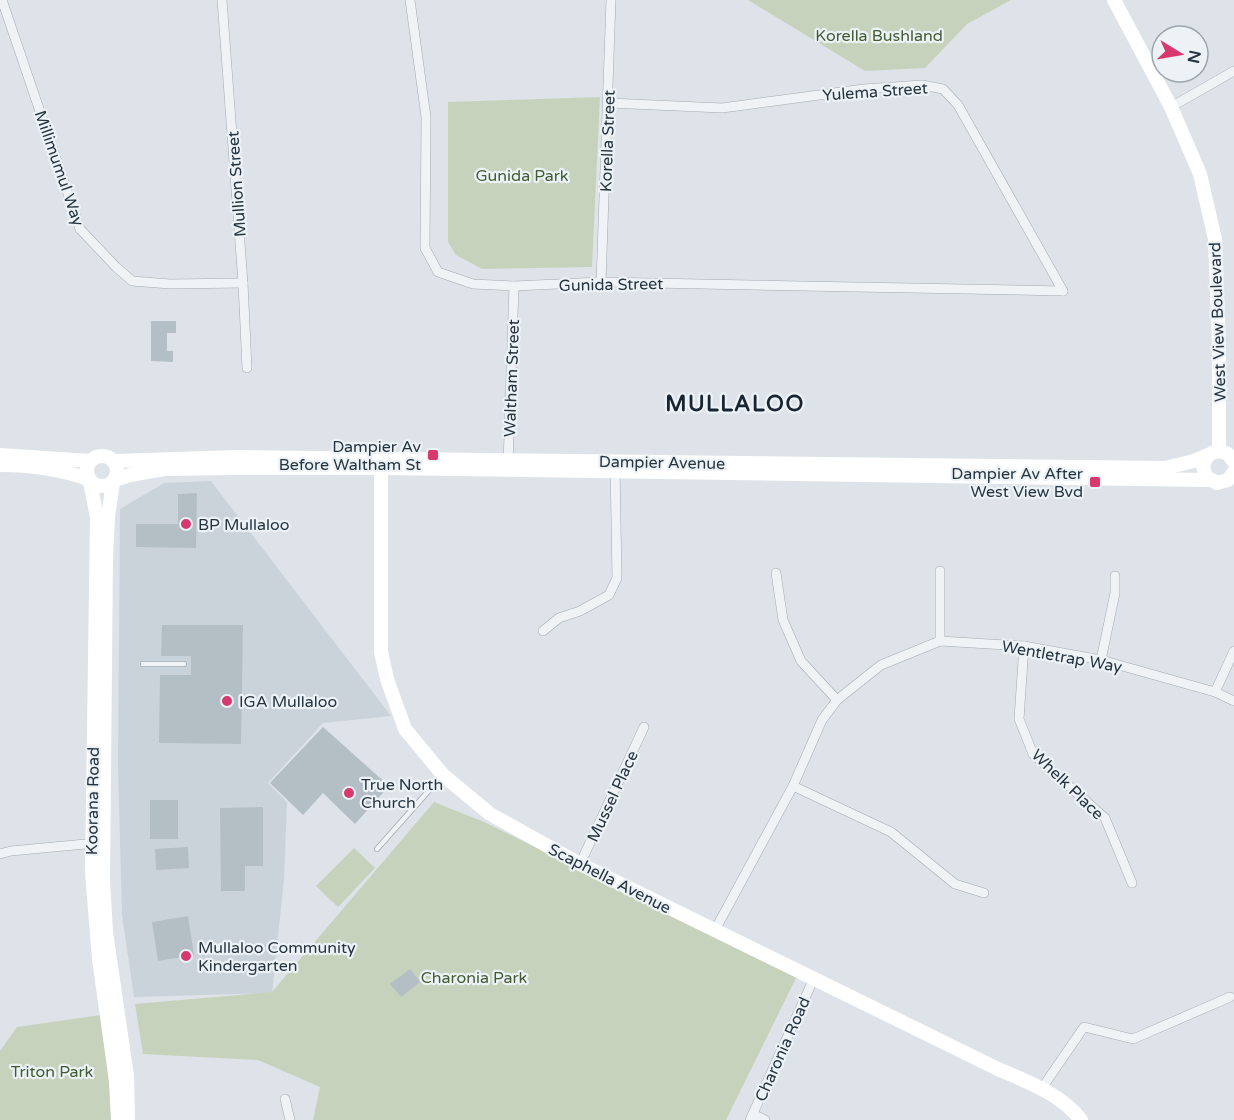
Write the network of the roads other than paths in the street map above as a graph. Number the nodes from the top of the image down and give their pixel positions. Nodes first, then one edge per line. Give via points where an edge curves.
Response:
1 (2, 0) edge
2 (222, 0) edge
3 (410, 0) edge
4 (611, 0) edge
5 (1114, 0) edge
6 (1234, 71) edge
7 (609, 104) junction
8 (1171, 107) junction
9 (601, 282) junction
10 (243, 283) junction
11 (514, 286) junction
12 (1063, 291) joint
13 (247, 368) dead end
14 (1214, 453) junction
15 (0, 454) edge
16 (90, 461) junction
17 (114, 461) junction
18 (381, 464) junction
19 (0, 465) edge
20 (508, 465) junction
21 (615, 467) junction
22 (1233, 468) edge
23 (89, 480) junction
24 (1209, 480) junction
25 (114, 481) junction
26 (940, 571) dead end
27 (776, 573) dead end
28 (1115, 576) dead end
29 (543, 631) dead end
30 (940, 641) junction
31 (1024, 646) junction
32 (1234, 651) edge
33 (1101, 660) junction
34 (143, 664) dead end
35 (184, 664) dead end
36 (1215, 692) junction
37 (837, 700) junction
38 (1234, 702) edge
39 (644, 727) dead end
40 (443, 775) junction
41 (793, 786) junction
42 (96, 843) junction
43 (377, 849) dead end
44 (0, 854) edge
45 (580, 864) junction
46 (1132, 883) dead end
47 (984, 893) dead end
48 (715, 930) junction
49 (813, 978) junction
50 (1230, 997) dead end
51 (1042, 1088) junction
52 (285, 1099) dead end
53 (752, 1117) edge
54 (118, 1120) edge
55 (128, 1120) edge
56 (290, 1120) edge
57 (765, 1120) edge
58 (1081, 1120) edge

1 - 10 street, Millimumul Way via 80,230 132,281
2 - 10 street, Mullion Street
3 - 11 street, Gunida Street via 426,117 425,248 438,272 473,284
4 - 7 street, Korella Street
5 - 8 street, West View Boulevard
6 - 8 street
7 - 9 street, Korella Street
7 - 12 street, Yulema Street via 722,108 864,89 922,85 944,89 958,105
8 - 14 street, West View Boulevard via 1200,174 1215,239 1220,346
9 - 11 street, Gunida Street
9 - 12 street, Gunida Street
10 - 13 street, Mullion Street
11 - 20 street, Waltham Street
14 - 21 street, Dampier Avenue via 1165,468
14 - 22 street via 1228,454
14 - 24 street via 1204,460 1203,469
15 - 16 street
16 - 17 street via 102,456
16 - 23 street via 86,470
17 - 18 street, Dampier Avenue via 203,458
17 - 25 street
18 - 20 street, Dampier Avenue
18 - 25 street, Dampier Avenue via 164,469
18 - 40 street, Scaphella Avenue via 381,652 405,729
19 - 23 street via 44,469
20 - 21 street, Dampier Avenue
21 - 24 street, Dampier Avenue
21 - 29 street via 617,578 609,595 559,618
22 - 24 street via 1220,483
23 - 25 street via 104,487
23 - 42 street, Koorana Road via 97,517
25 - 42 street, Koorana Road via 108,517
26 - 30 street
27 - 37 street via 783,620 801,661
28 - 33 street
30 - 31 street, Wentletrap Way
30 - 37 street, Wentletrap Way via 881,664
31 - 33 street, Wentletrap Way
31 - 46 street, Whelk Place via 1019,719 1033,754 1105,818
32 - 36 street
33 - 36 street, Wentletrap Way
34 - 35 lane
36 - 38 street, Wentletrap Way
37 - 41 street, Wentletrap Way via 822,720
39 - 45 street, Mussel Place
40 - 43 lane
40 - 45 street, Scaphella Avenue via 490,814
41 - 47 street via 891,832 955,884
41 - 48 street, Wentletrap Way
42 - 44 street
42 - 54 street, Koorana Road via 94,915
42 - 55 street, Koorana Road via 127,1076
45 - 48 street, Scaphella Avenue
48 - 49 street, Scaphella Avenue
49 - 51 street, Scaphella Avenue
49 - 53 street, Charonia Road
50 - 51 street via 1133,1039 1084,1027
51 - 58 street, Scaphella Avenue via 1073,1109
52 - 56 street
53 - 57 street

